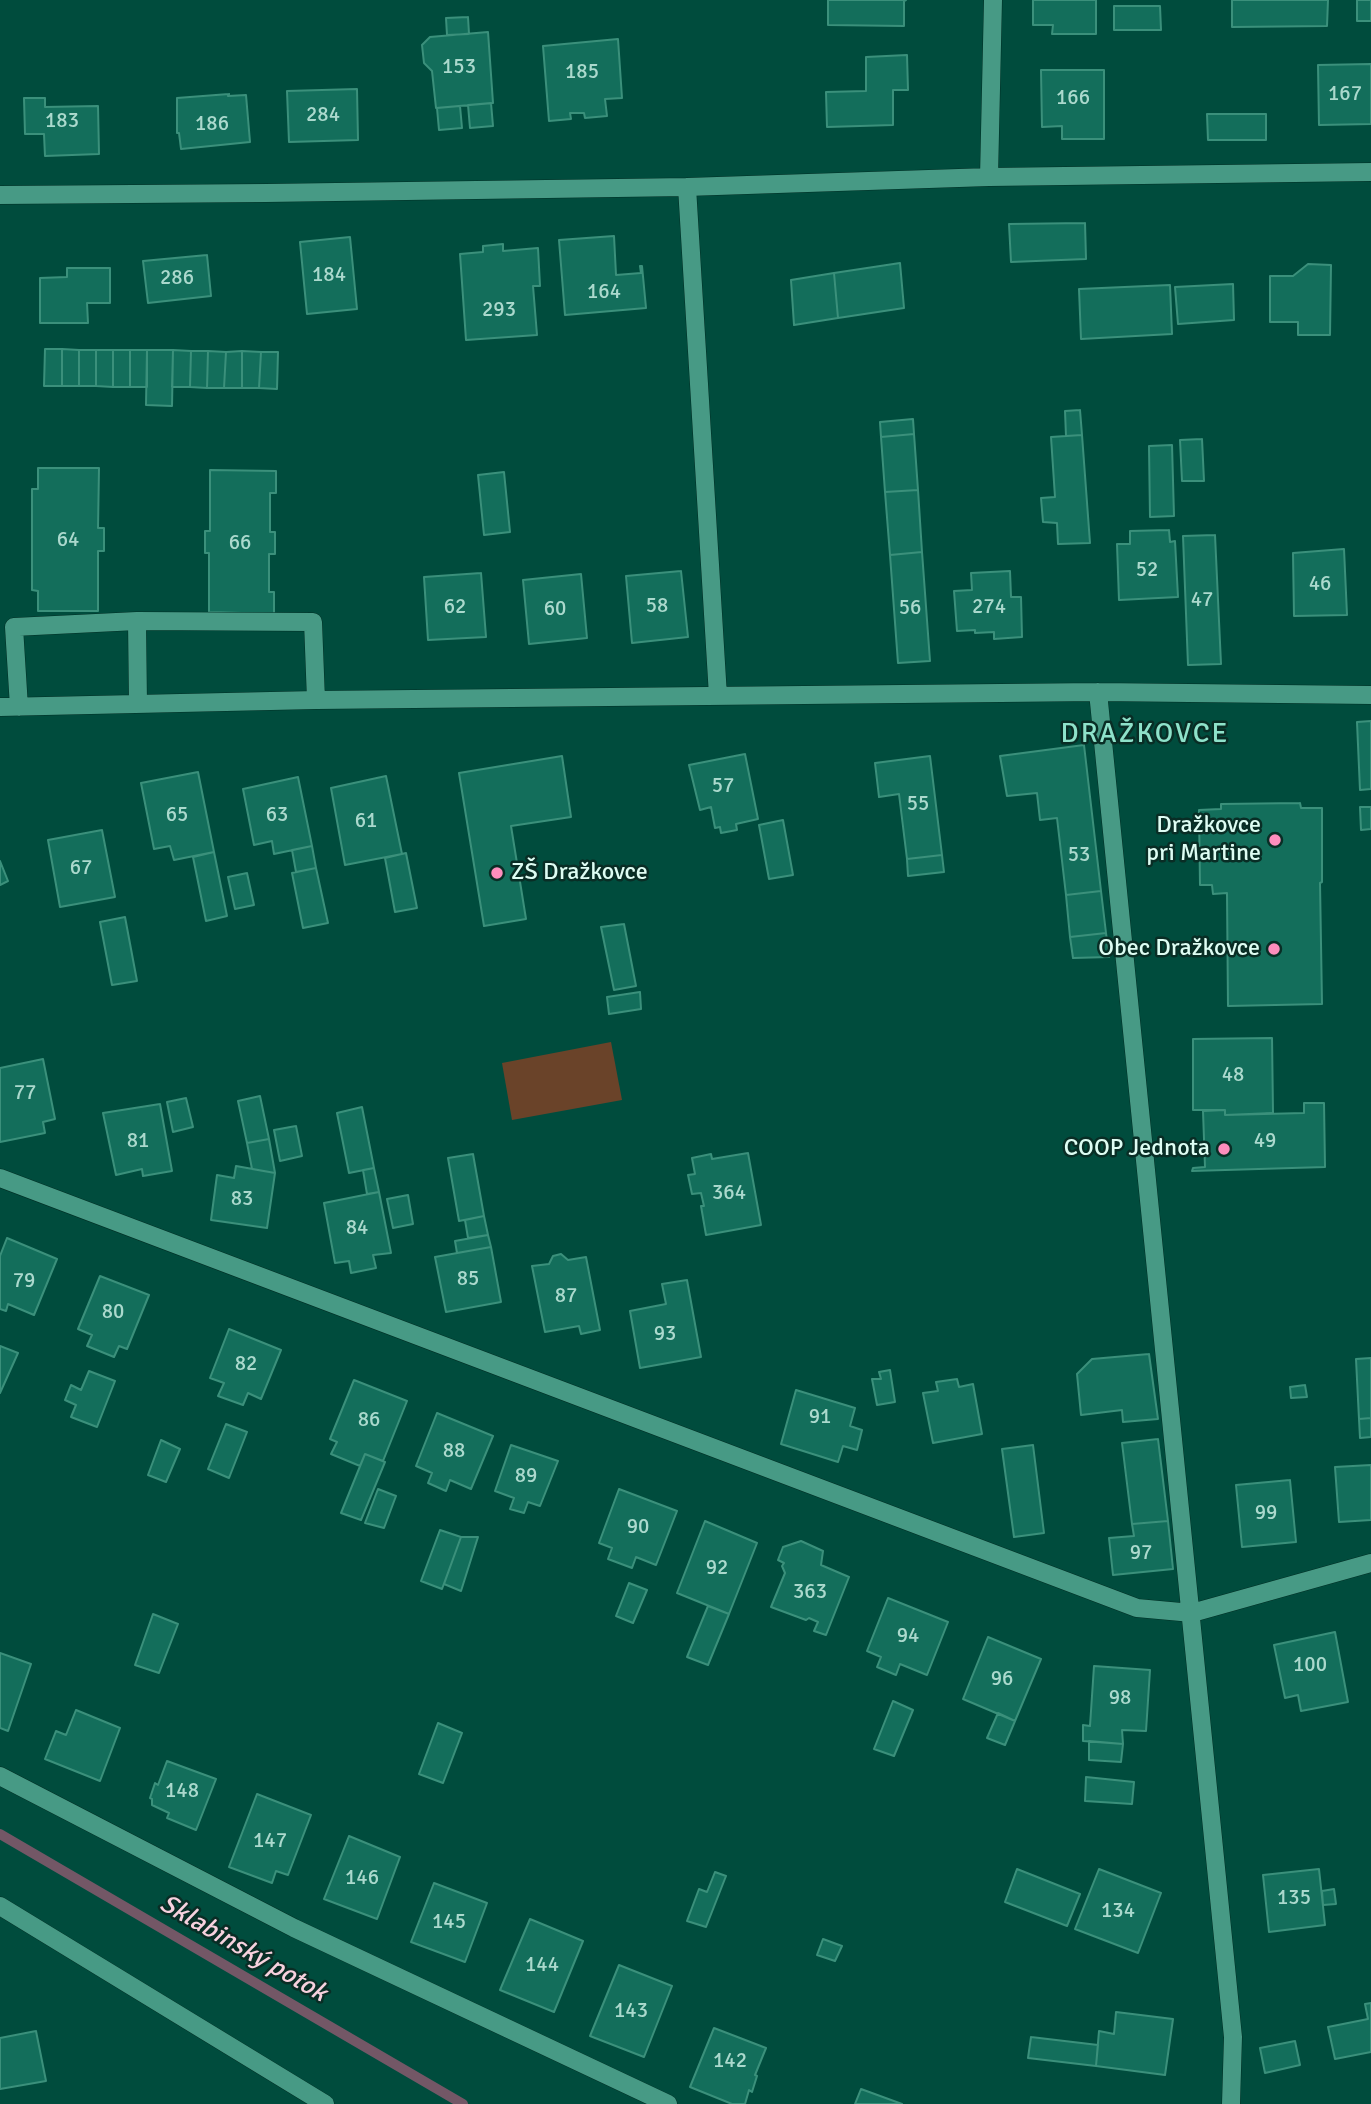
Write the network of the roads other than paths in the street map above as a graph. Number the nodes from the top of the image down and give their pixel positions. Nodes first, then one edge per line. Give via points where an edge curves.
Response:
1 (993, 0) edge
2 (1371, 172) edge
3 (989, 177) junction
4 (687, 187) junction
5 (0, 195) edge
6 (137, 621) junction
7 (1098, 692) junction
8 (1371, 695) edge
9 (718, 696) junction
10 (316, 700) junction
11 (138, 704) junction
12 (0, 707) edge
13 (19, 707) junction
14 (0, 1178) edge
15 (1371, 1563) edge
16 (1192, 1613) junction
17 (0, 1776) edge
18 (0, 1906) edge
19 (325, 2104) edge
20 (668, 2104) edge
21 (1231, 2104) edge

1 - 3 street
2 - 3 street
3 - 4 street
4 - 5 street
4 - 9 street
6 - 10 street via 313,622
6 - 11 street
6 - 13 street via 14,627
7 - 8 street
7 - 9 street
7 - 16 street
9 - 10 street
10 - 11 street
11 - 13 street
12 - 13 street
14 - 16 street via 1137,1608
15 - 16 street
16 - 21 street via 1233,2037
17 - 20 street via 295,1928
18 - 19 street

